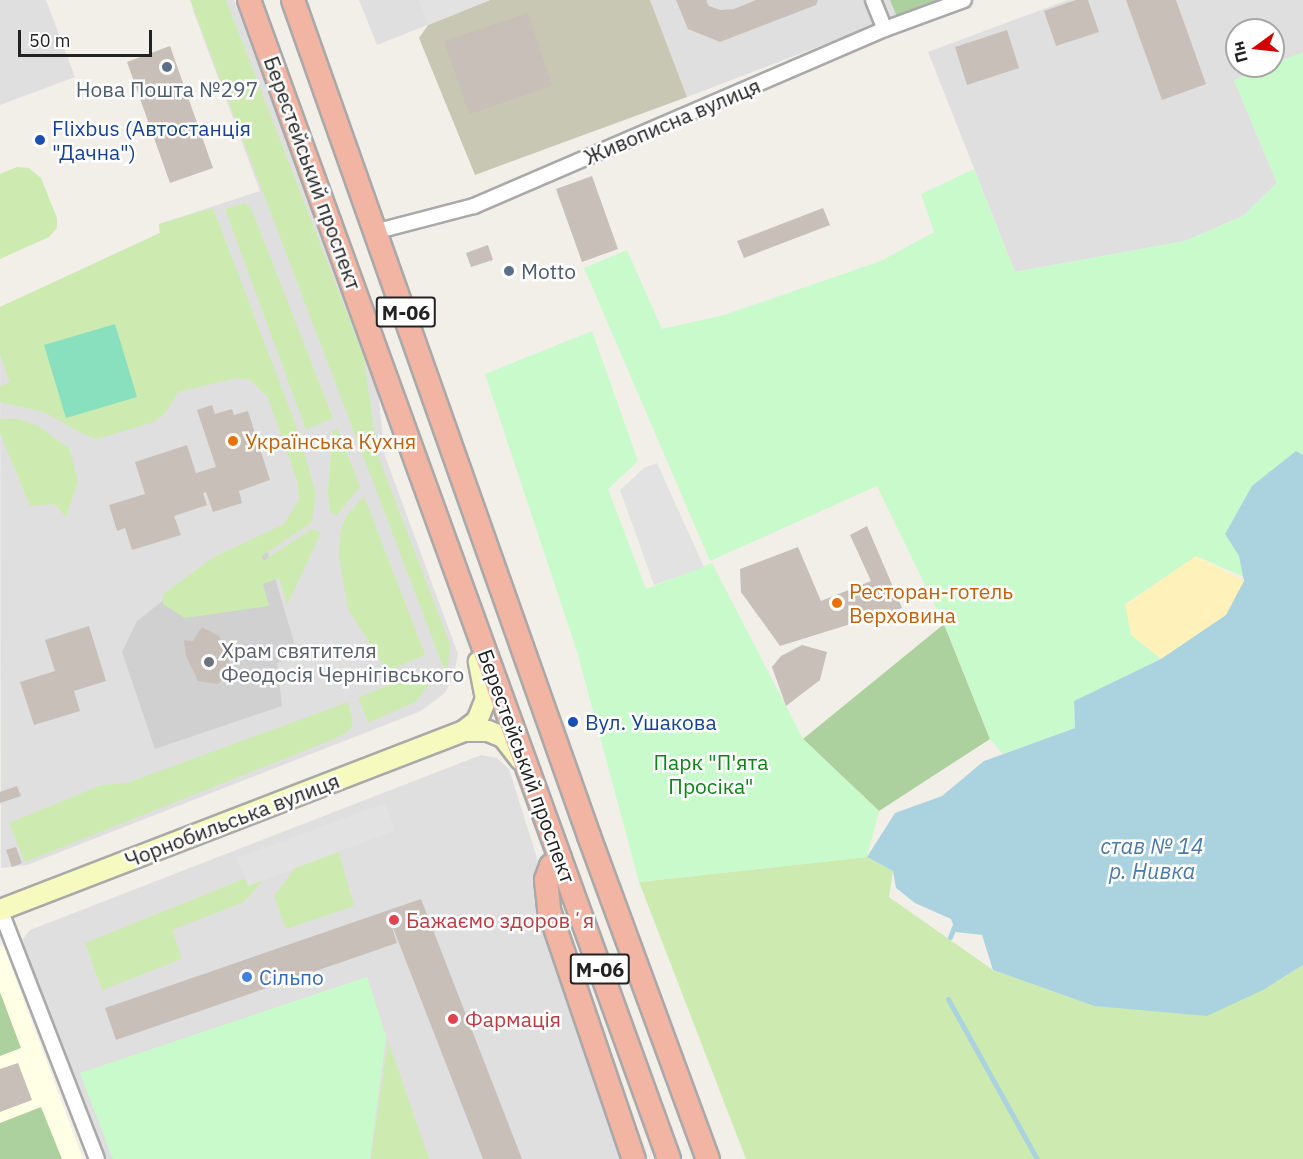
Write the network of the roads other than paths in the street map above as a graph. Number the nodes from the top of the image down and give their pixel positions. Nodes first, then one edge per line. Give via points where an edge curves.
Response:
1 (249, 0) edge
2 (293, 0) edge
3 (873, 0) edge
4 (964, 0) edge
5 (885, 30) junction
6 (378, 231) junction
7 (397, 403) junction
8 (464, 731) junction
9 (531, 778) junction
10 (560, 858) junction
11 (0, 910) edge
12 (97, 1159) edge
13 (634, 1159) edge
14 (669, 1159) edge
15 (708, 1159) edge

1 - 7 highway, Берестейський проспект / М-06
2 - 6 highway, Берестейський проспект / М-06
3 - 5 street
4 - 5 street, Живописна вулиця
5 - 6 street, Живописна вулиця via 474,206
6 - 15 highway, Берестейський проспект / М-06 via 589,836
7 - 8 main road, Чорнобильська вулиця via 400,432 485,679 483,710
7 - 9 highway, Берестейський проспект / М-06
8 - 9 main road, Чорнобильська вулиця via 503,737
8 - 11 main road, Чорнобильська вулиця
9 - 10 highway, Берестейський проспект / М-06
10 - 13 highway via 551,866 546,880 549,910
10 - 14 highway, Берестейський проспект / М-06
11 - 12 street

